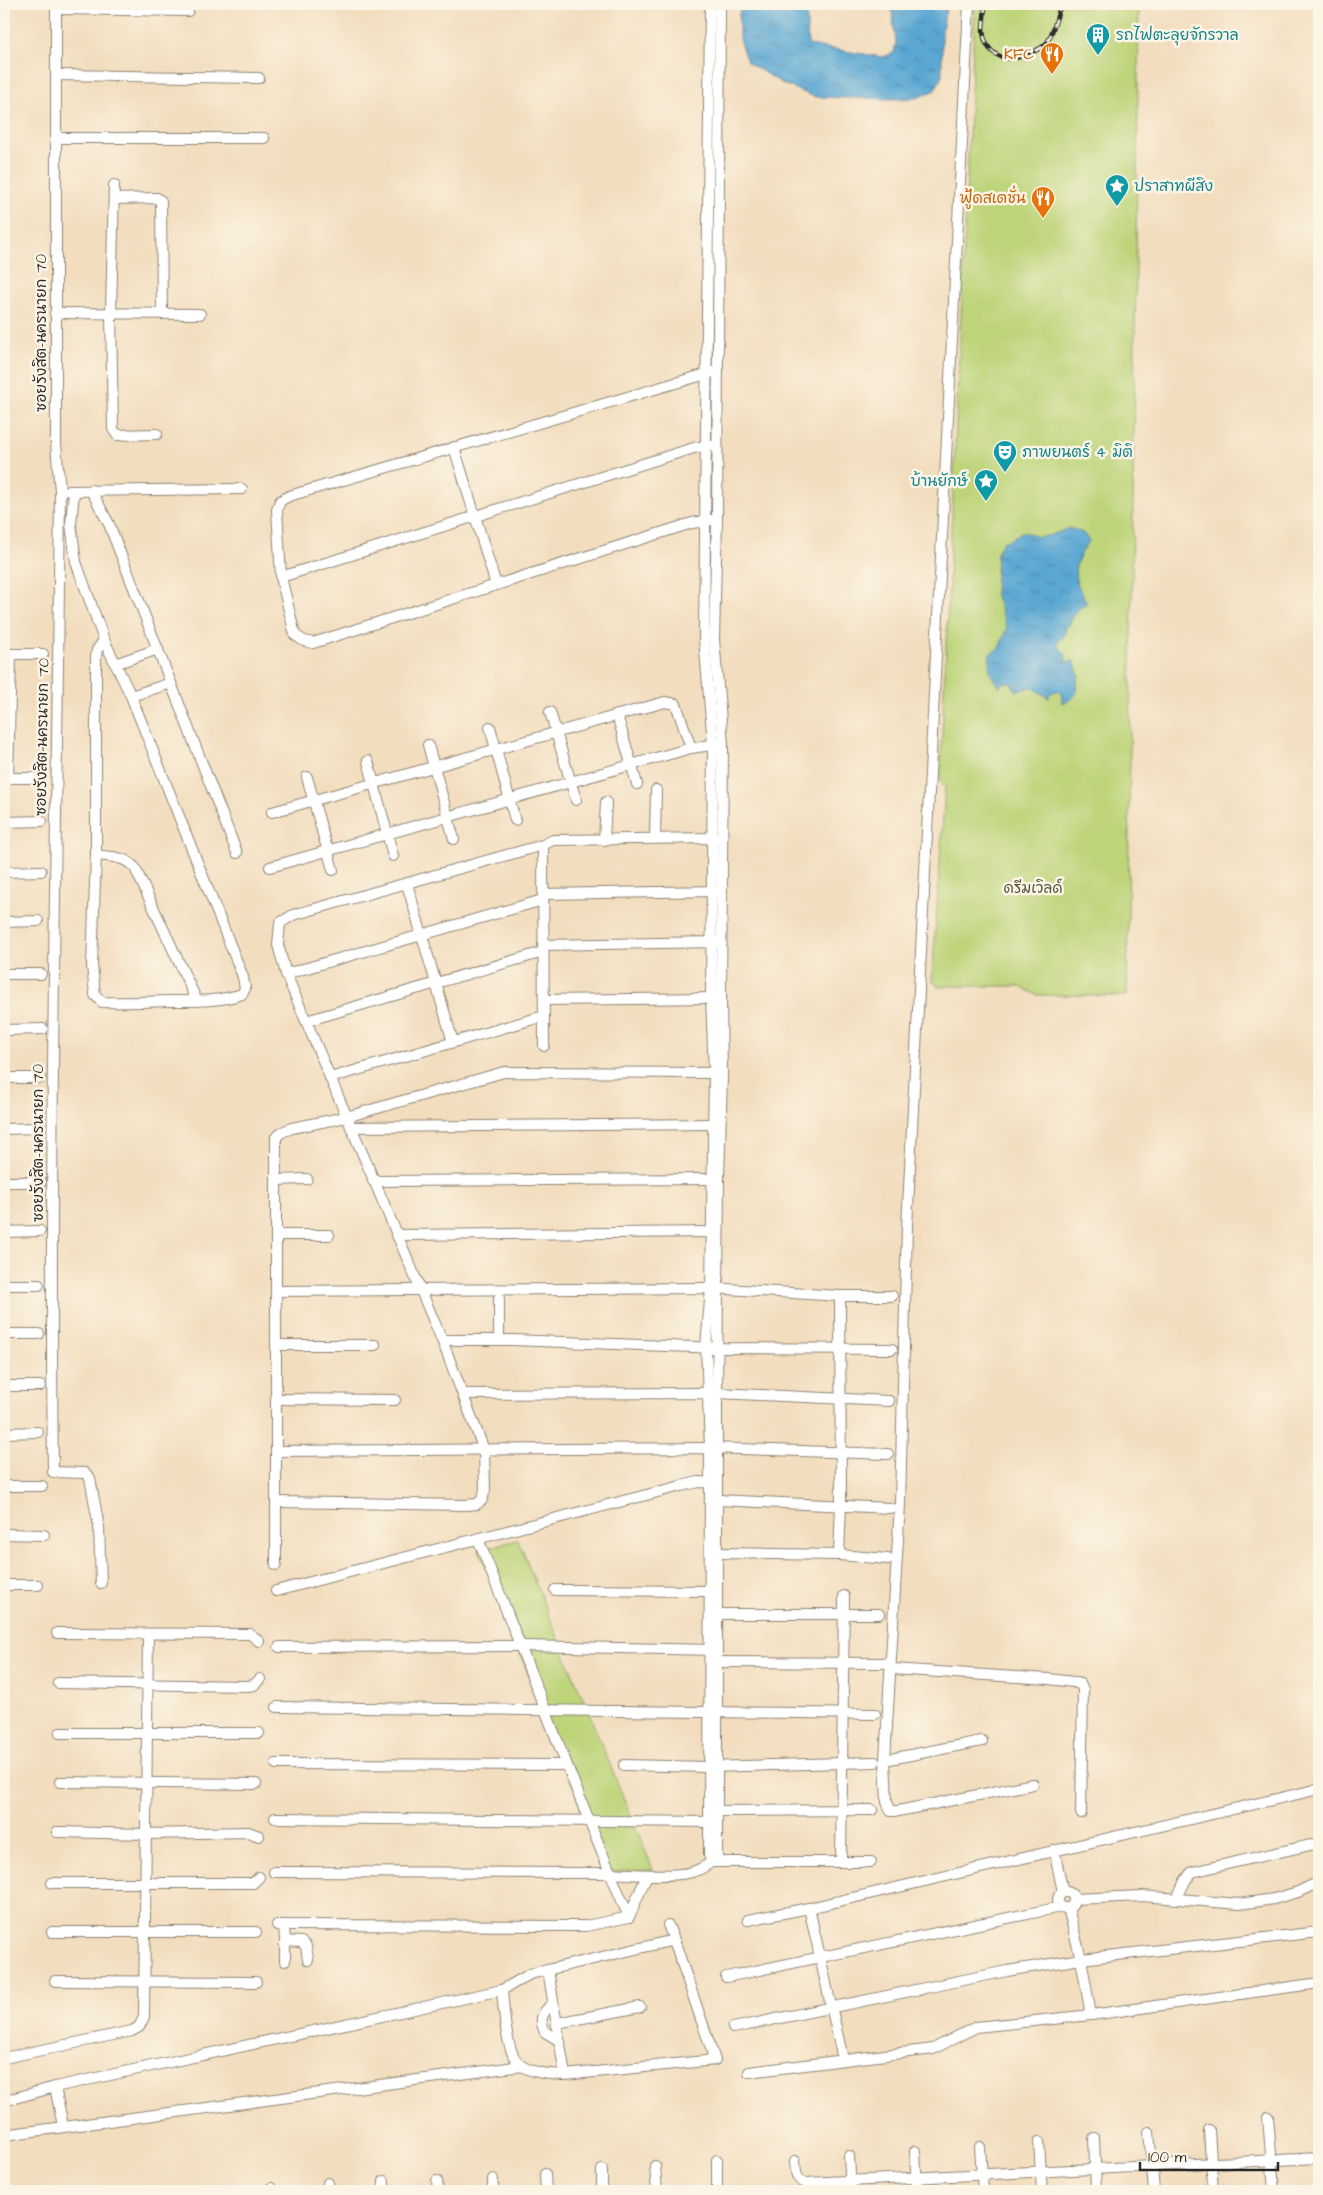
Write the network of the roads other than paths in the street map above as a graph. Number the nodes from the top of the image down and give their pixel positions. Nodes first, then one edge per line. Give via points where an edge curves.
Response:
1 (710, 4) edge
2 (720, 4) edge
3 (969, 4) edge
4 (56, 6) edge
5 (188, 11) dead end
6 (56, 76) junction
7 (258, 78) dead end
8 (709, 82) junction
9 (720, 82) junction
10 (56, 138) junction
11 (264, 138) dead end
12 (114, 185) dead end
13 (114, 198) junction
14 (707, 307) junction
15 (718, 307) junction
16 (55, 313) junction
17 (111, 314) junction
18 (162, 314) junction
19 (200, 314) dead end
20 (718, 371) junction
21 (707, 373) junction
22 (157, 434) dead end
23 (712, 446) junction
24 (454, 447) junction
25 (242, 489) dead end
26 (60, 490) junction
27 (91, 490) junction
28 (74, 491) junction
29 (475, 517) junction
30 (712, 520) junction
31 (281, 577) junction
32 (496, 585) junction
33 (104, 640) junction
34 (158, 649) junction
35 (8, 654) edge
36 (43, 654) dead end
37 (115, 664) junction
38 (171, 683) junction
39 (7, 696) edge
40 (131, 696) junction
41 (550, 712) dead end
42 (617, 715) junction
43 (490, 727) dead end
44 (556, 732) junction
45 (6, 735) edge
46 (718, 744) junction
47 (428, 745) dead end
48 (691, 748) junction
49 (496, 750) junction
50 (368, 761) dead end
51 (632, 765) junction
52 (434, 766) junction
53 (307, 777) dead end
54 (6, 778) edge
55 (35, 778) dead end
56 (570, 782) junction
57 (374, 784) junction
58 (637, 784) dead end
59 (656, 790) dead end
60 (314, 800) junction
61 (510, 800) junction
62 (576, 800) dead end
63 (606, 802) dead end
64 (272, 812) dead end
65 (449, 817) junction
66 (515, 820) dead end
67 (42, 821) dead end
68 (4, 822) edge
69 (388, 834) junction
70 (717, 838) junction
71 (454, 839) dead end
72 (655, 839) junction
73 (604, 840) junction
74 (543, 844) junction
75 (328, 851) junction
76 (237, 853) dead end
77 (96, 855) junction
78 (393, 856) dead end
79 (270, 867) dead end
80 (333, 870) dead end
81 (41, 871) dead end
82 (4, 872) edge
83 (406, 884) junction
84 (717, 891) junction
85 (543, 897) junction
86 (38, 921) dead end
87 (4, 922) edge
88 (422, 935) junction
89 (716, 942) junction
90 (543, 949) junction
91 (4, 974) edge
92 (40, 974) dead end
93 (286, 974) junction
94 (436, 984) junction
95 (716, 998) junction
96 (196, 1000) junction
97 (544, 1000) junction
98 (544, 1016) junction
99 (306, 1021) junction
100 (4, 1030) edge
101 (43, 1030) dead end
102 (453, 1042) junction
103 (544, 1046) dead end
104 (723, 1074) junction
105 (4, 1078) edge
106 (40, 1078) dead end
107 (330, 1078) junction
108 (346, 1117) junction
109 (717, 1124) junction
110 (351, 1127) junction
111 (38, 1128) dead end
112 (4, 1129) edge
113 (307, 1179) dead end
114 (715, 1179) junction
115 (276, 1180) junction
116 (373, 1181) junction
117 (4, 1182) edge
118 (41, 1182) dead end
119 (40, 1231) dead end
120 (4, 1232) edge
121 (715, 1232) junction
122 (276, 1235) junction
123 (329, 1235) dead end
124 (396, 1235) junction
125 (4, 1285) edge
126 (39, 1285) dead end
127 (714, 1288) junction
128 (419, 1289) junction
129 (276, 1291) junction
130 (840, 1296) junction
131 (892, 1296) dead end
132 (499, 1298) dead end
133 (4, 1334) edge
134 (40, 1334) dead end
135 (442, 1340) junction
136 (499, 1340) junction
137 (276, 1345) junction
138 (375, 1345) dead end
139 (706, 1347) junction
140 (718, 1348) junction
141 (840, 1348) junction
142 (892, 1349) dead end
143 (4, 1386) edge
144 (40, 1386) dead end
145 (713, 1393) junction
146 (464, 1394) junction
147 (840, 1398) junction
148 (276, 1400) junction
149 (395, 1400) dead end
150 (889, 1400) dead end
151 (38, 1432) dead end
152 (4, 1433) edge
153 (714, 1448) junction
154 (484, 1450) junction
155 (277, 1451) junction
156 (840, 1452) junction
157 (888, 1454) dead end
158 (714, 1483) junction
159 (4, 1486) edge
160 (42, 1486) dead end
161 (718, 1500) junction
162 (277, 1502) junction
163 (841, 1505) junction
164 (890, 1508) dead end
165 (4, 1534) edge
166 (44, 1535) dead end
167 (478, 1539) junction
168 (718, 1553) junction
169 (839, 1555) junction
170 (888, 1559) dead end
171 (276, 1565) dead end
172 (101, 1582) dead end
173 (4, 1585) edge
174 (38, 1585) dead end
175 (554, 1590) dead end
176 (276, 1591) dead end
177 (713, 1591) junction
178 (844, 1596) dead end
179 (714, 1614) junction
180 (843, 1614) junction
181 (879, 1614) dead end
182 (57, 1633) dead end
183 (148, 1634) junction
184 (259, 1641) dead end
185 (522, 1646) junction
186 (279, 1647) dead end
187 (713, 1650) junction
188 (713, 1662) junction
189 (843, 1662) junction
190 (888, 1666) junction
191 (260, 1679) dead end
192 (58, 1683) dead end
193 (148, 1684) junction
194 (277, 1708) dead end
195 (544, 1709) junction
196 (713, 1712) junction
197 (842, 1712) junction
198 (875, 1714) dead end
199 (148, 1732) junction
200 (60, 1733) dead end
201 (259, 1733) dead end
202 (982, 1741) dead end
203 (880, 1761) junction
204 (842, 1762) junction
205 (276, 1764) dead end
206 (567, 1765) junction
207 (624, 1765) dead end
208 (713, 1766) junction
209 (60, 1782) dead end
210 (146, 1782) junction
211 (256, 1784) dead end
212 (1033, 1784) dead end
213 (1319, 1789) edge
214 (842, 1810) junction
215 (872, 1810) dead end
216 (1081, 1813) dead end
217 (714, 1816) junction
218 (275, 1818) dead end
219 (590, 1820) junction
220 (57, 1832) dead end
221 (146, 1834) junction
222 (259, 1836) dead end
223 (1319, 1843) edge
224 (1054, 1850) junction
225 (712, 1862) junction
226 (842, 1862) junction
227 (871, 1862) dead end
228 (274, 1872) dead end
229 (610, 1873) junction
230 (647, 1875) junction
231 (259, 1877) dead end
232 (1319, 1882) edge
233 (52, 1883) dead end
234 (146, 1883) junction
235 (1063, 1892) junction
236 (1178, 1898) junction
237 (1074, 1899) junction
238 (809, 1908) junction
239 (1065, 1908) junction
240 (629, 1917) junction
241 (748, 1920) dead end
242 (668, 1925) dead end
243 (145, 1931) junction
244 (52, 1932) dead end
245 (256, 1932) dead end
246 (1319, 1932) edge
247 (674, 1940) junction
248 (286, 1941) junction
249 (821, 1958) junction
250 (1081, 1959) junction
251 (308, 1960) dead end
252 (285, 1961) dead end
253 (548, 1970) junction
254 (726, 1977) dead end
255 (55, 1981) dead end
256 (145, 1981) junction
257 (256, 1982) dead end
258 (1319, 1983) edge
259 (502, 1990) junction
260 (553, 2003) junction
261 (640, 2007) dead end
262 (831, 2008) junction
263 (1091, 2015) junction
264 (557, 2023) junction
265 (733, 2028) dead end
266 (560, 2041) junction
267 (4, 2058) edge
268 (843, 2059) junction
269 (522, 2066) junction
270 (749, 2072) dead end
271 (565, 2075) junction
272 (55, 2087) junction
273 (4, 2101) edge
274 (1268, 2117) dead end
275 (63, 2126) junction
276 (1209, 2130) dead end
277 (1149, 2132) dead end
278 (4, 2134) edge
279 (1094, 2138) dead end
280 (1039, 2142) dead end
281 (980, 2147) dead end
282 (914, 2152) dead end
283 (849, 2156) dead end
284 (1319, 2158) edge
285 (717, 2160) dead end
286 (1271, 2160) junction
287 (795, 2161) dead end
288 (1212, 2163) junction
289 (655, 2166) dead end
290 (1152, 2166) junction
291 (1095, 2168) junction
292 (602, 2170) dead end
293 (1040, 2171) junction
294 (546, 2174) dead end
295 (982, 2174) junction
296 (916, 2177) junction
297 (493, 2179) dead end
298 (850, 2180) junction
299 (493, 2191) edge
300 (546, 2191) edge
301 (602, 2191) edge
302 (657, 2191) edge
303 (717, 2191) edge
304 (851, 2191) edge
305 (916, 2191) edge
306 (983, 2191) edge
307 (1042, 2191) edge
308 (1096, 2191) edge
309 (1154, 2191) edge
310 (1213, 2191) edge
311 (1274, 2191) edge

1 - 8 street
2 - 9 street
3 - 190 street via 907,1227 900,1504
4 - 5 street
4 - 6 street, ซอยรังสิต-นครนายก 70
6 - 7 street
6 - 10 street, ซอยรังสิต-นครนายก 70
8 - 9 street
8 - 14 street
9 - 15 street
10 - 11 street
10 - 16 street, ซอยรังสิต-นครนายก 70
12 - 13 street
13 - 17 street
13 - 18 street via 157,198 161,201
14 - 15 street
14 - 21 street
15 - 20 street
16 - 17 street
16 - 26 street, ซอยรังสิต-นครนายก 70 via 56,444
17 - 18 street
17 - 22 street via 113,429 117,435
18 - 19 street
20 - 21 street
20 - 23 street
21 - 23 street
21 - 24 street
23 - 29 street via 697,447
23 - 30 street
24 - 29 street
24 - 31 street via 280,501 276,510
25 - 27 street
26 - 28 street
26 - 172 street, ซอยรังสิต-นครนายก 70 via 51,1315 53,1472 85,1474 90,1478 99,1527
27 - 28 street
27 - 34 street via 109,524
28 - 33 street via 70,524 76,562
29 - 31 street
29 - 32 street
30 - 32 street
30 - 46 street via 704,638
31 - 32 street via 295,635 313,643
33 - 37 street
33 - 77 street via 96,656
34 - 37 street
34 - 38 street
35 - 36 street
35 - 39 street
37 - 40 street
38 - 40 street
38 - 76 street
39 - 45 street
40 - 96 street via 244,982 242,994
41 - 44 street
42 - 44 street
42 - 48 street via 672,702 676,704
42 - 51 street
43 - 49 street
44 - 49 street
44 - 56 street
45 - 54 street
46 - 48 street
46 - 70 street
47 - 52 street
48 - 51 street
49 - 52 street
49 - 61 street
50 - 57 street
51 - 56 street
51 - 58 street
52 - 57 street
52 - 65 street
53 - 60 street
54 - 55 street
56 - 61 street
56 - 62 street
57 - 60 street
57 - 69 street
59 - 72 street
60 - 64 street
60 - 75 street
61 - 65 street
61 - 66 street
63 - 73 street
65 - 69 street
65 - 71 street
67 - 68 street
69 - 75 street
69 - 78 street
70 - 72 street
70 - 84 street
72 - 73 street
73 - 74 street via 553,840
74 - 83 street
74 - 85 street
75 - 79 street
75 - 80 street
77 - 96 street via 131,862
77 - 96 street via 92,966 95,995 102,1002 117,1003
81 - 82 street
83 - 88 street
83 - 93 street via 286,918 280,923 278,945
84 - 85 street
84 - 89 street
85 - 88 street
85 - 90 street
86 - 87 street
88 - 93 street
88 - 94 street
89 - 90 street
89 - 95 street
90 - 94 street
90 - 97 street
91 - 92 street
93 - 99 street
94 - 99 street
94 - 102 street
95 - 97 street
95 - 104 street
97 - 98 street
98 - 102 street
98 - 103 street
99 - 107 street
100 - 101 street
102 - 107 street
104 - 108 street via 504,1072
104 - 109 street
105 - 106 street
107 - 108 street
108 - 110 street
108 - 115 street via 292,1128 276,1137
109 - 110 street
109 - 114 street
110 - 116 street
111 - 112 street
113 - 115 street
114 - 116 street
114 - 121 street
115 - 122 street
116 - 124 street
117 - 118 street
119 - 120 street
121 - 124 street
121 - 127 street
122 - 123 street
122 - 129 street
124 - 128 street
125 - 126 street
127 - 128 street
127 - 130 street
127 - 139 street
127 - 140 street
128 - 129 street
128 - 135 street
129 - 137 street
130 - 131 street
130 - 141 street
132 - 136 street
133 - 134 street
135 - 136 street
135 - 146 street
136 - 139 street
137 - 138 street
137 - 148 street
139 - 140 street
139 - 145 street
140 - 141 street
140 - 145 street
141 - 142 street
141 - 147 street
143 - 144 street
145 - 146 street
145 - 147 street
145 - 153 street
146 - 154 street
147 - 150 street
147 - 156 street
148 - 149 street
148 - 155 street
151 - 152 street
153 - 154 street
153 - 156 street
153 - 158 street
154 - 155 street
154 - 162 street via 484,1490 482,1500 477,1504
155 - 162 street
156 - 157 street
156 - 163 street
158 - 161 street
158 - 167 street via 682,1486
158 - 177 street
159 - 160 street
161 - 163 street
161 - 168 street
162 - 171 street
163 - 164 street
163 - 169 street
165 - 166 street
167 - 176 street
167 - 185 street
168 - 169 street
168 - 177 street
169 - 170 street
173 - 174 street
175 - 177 street
177 - 179 street
178 - 180 street
179 - 180 street
179 - 187 street
180 - 181 street
180 - 189 street
182 - 183 street
183 - 184 street via 250,1634
183 - 193 street
185 - 186 street
185 - 187 street
185 - 195 street
187 - 188 street
188 - 189 street
188 - 196 street
189 - 190 street
189 - 197 street
190 - 203 street
190 - 216 street via 1080,1684 1084,1688
191 - 193 street via 248,1686
192 - 193 street
193 - 199 street
194 - 195 street
195 - 196 street
195 - 206 street
196 - 197 street
196 - 208 street
197 - 198 street
197 - 204 street
199 - 200 street
199 - 201 street
199 - 210 street
202 - 203 street
203 - 204 street
203 - 212 street via 891,1811
204 - 208 street
204 - 214 street
205 - 206 street
206 - 219 street
207 - 208 street
208 - 217 street
209 - 210 street
210 - 211 street
210 - 221 street
213 - 224 street
214 - 215 street
214 - 217 street
214 - 226 street
217 - 219 street
217 - 225 street via 709,1855
218 - 219 street
219 - 229 street
220 - 221 street
221 - 222 street via 248,1832
221 - 234 street
223 - 236 street via 1192,1872
224 - 235 street
224 - 238 street
225 - 226 street
225 - 230 street via 693,1872
226 - 227 street
228 - 229 street
229 - 230 street
229 - 240 street
230 - 240 street
231 - 234 street via 253,1883
232 - 236 street via 1298,1892 1258,1902 1222,1903
233 - 234 street
234 - 243 street
235 - 237 street via 1072,1894
235 - 239 street via 1057,1902
236 - 237 street
237 - 239 street via 1073,1904
238 - 241 street
238 - 249 street
239 - 249 street
239 - 250 street
240 - 248 street via 586,1926 280,1924
242 - 247 street
243 - 244 street
243 - 245 street
243 - 256 street
246 - 250 street
247 - 253 street
247 - 271 street via 715,2060
248 - 251 street via 301,1942 306,1946
248 - 252 street
249 - 254 street
249 - 262 street
250 - 262 street
250 - 263 street
253 - 259 street via 530,1974
253 - 260 street
255 - 256 street
256 - 257 street
256 - 267 street via 144,2017 139,2027 132,2031
258 - 263 street
259 - 269 street via 508,2039
259 - 272 street
260 - 264 street
260 - 266 street via 541,2018 545,2032
261 - 264 street
262 - 265 street
262 - 268 street
263 - 268 street via 976,2028 938,2048
264 - 266 street
266 - 271 street
268 - 270 street
269 - 271 street via 542,2074
269 - 275 street
272 - 273 street
272 - 275 street
274 - 286 street
275 - 278 street
276 - 288 street
277 - 290 street
279 - 291 street
280 - 293 street
281 - 295 street
282 - 296 street
283 - 298 street
284 - 286 street
285 - 303 street
286 - 288 street
286 - 311 street
287 - 298 street via 797,2178 806,2184
288 - 290 street
288 - 310 street
289 - 302 street
290 - 291 street
290 - 309 street
291 - 293 street
291 - 308 street
292 - 301 street
293 - 295 street
293 - 307 street
294 - 300 street
295 - 296 street
295 - 306 street
296 - 298 street
296 - 305 street
297 - 299 street
298 - 304 street

